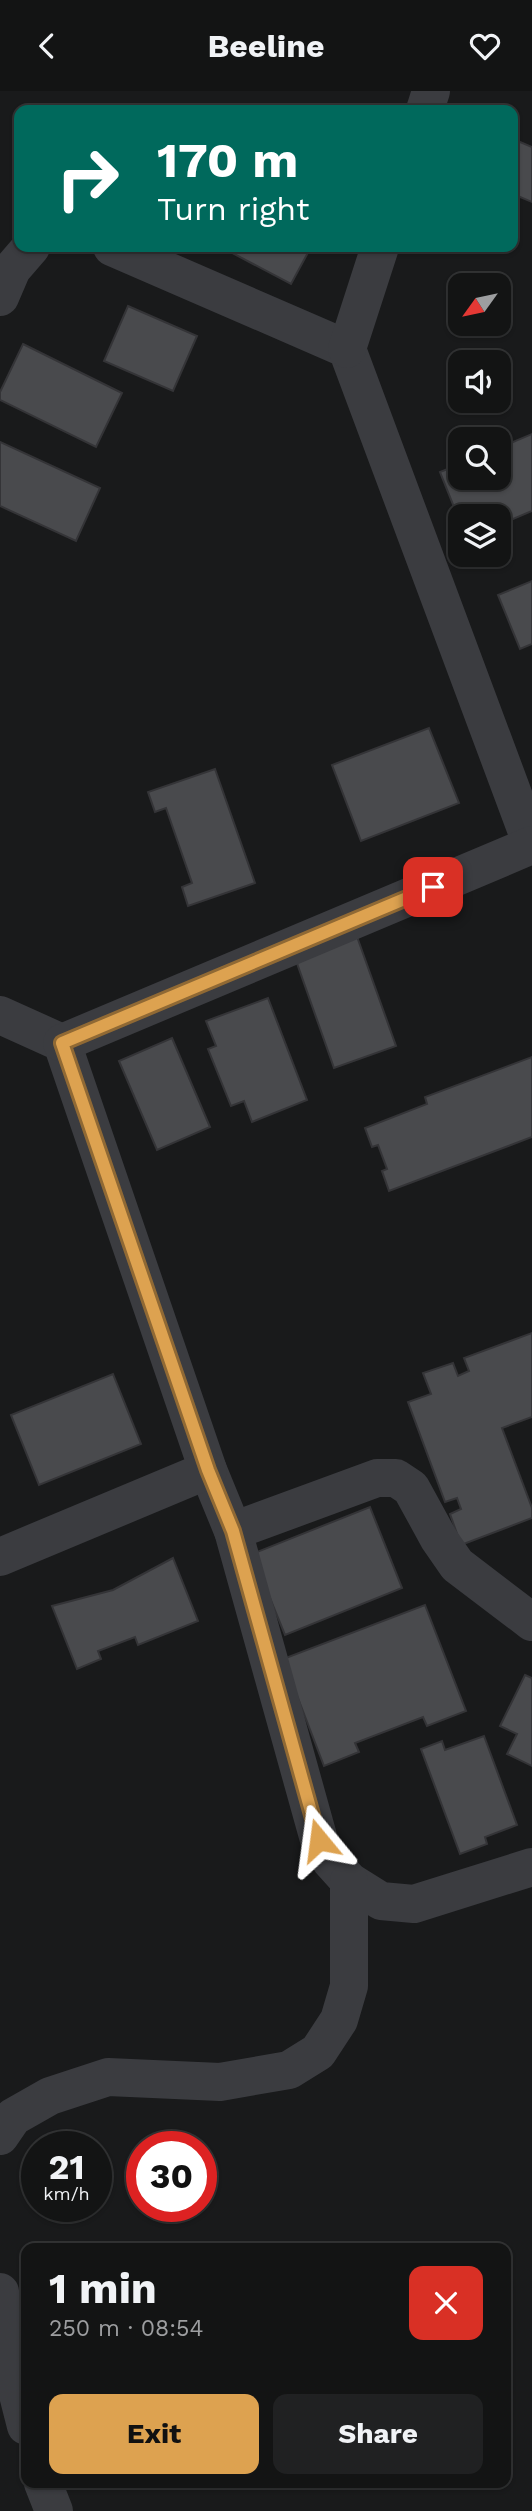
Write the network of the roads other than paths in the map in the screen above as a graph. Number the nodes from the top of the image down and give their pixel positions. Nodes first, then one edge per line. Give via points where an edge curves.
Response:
1 (27, 252) edge
2 (124, 252) edge
3 (378, 252) edge
4 (0, 297) edge
5 (347, 349) junction
6 (532, 845) edge
7 (0, 1015) edge
8 (62, 1043) junction
9 (208, 1470) junction
10 (233, 1531) junction
11 (0, 1557) edge
12 (532, 1622) edge
13 (532, 1867) edge
14 (349, 1881) junction
15 (0, 2136) edge
16 (0, 2292) edge
17 (21, 2406) edge
18 (45, 2488) edge
19 (54, 2511) edge

1 - 4 street via 12,269
2 - 5 street
3 - 5 street
5 - 6 street
6 - 8 street
7 - 8 street
8 - 9 street
9 - 10 street
9 - 11 street
10 - 12 street via 377,1478 396,1478 411,1488 457,1565
10 - 14 street via 319,1840
13 - 14 street via 414,1904 381,1901
14 - 15 street via 349,1986 339,2020 318,2052 289,2070 220,2081 108,2077 13,2117
16 - 17 street
18 - 19 street

